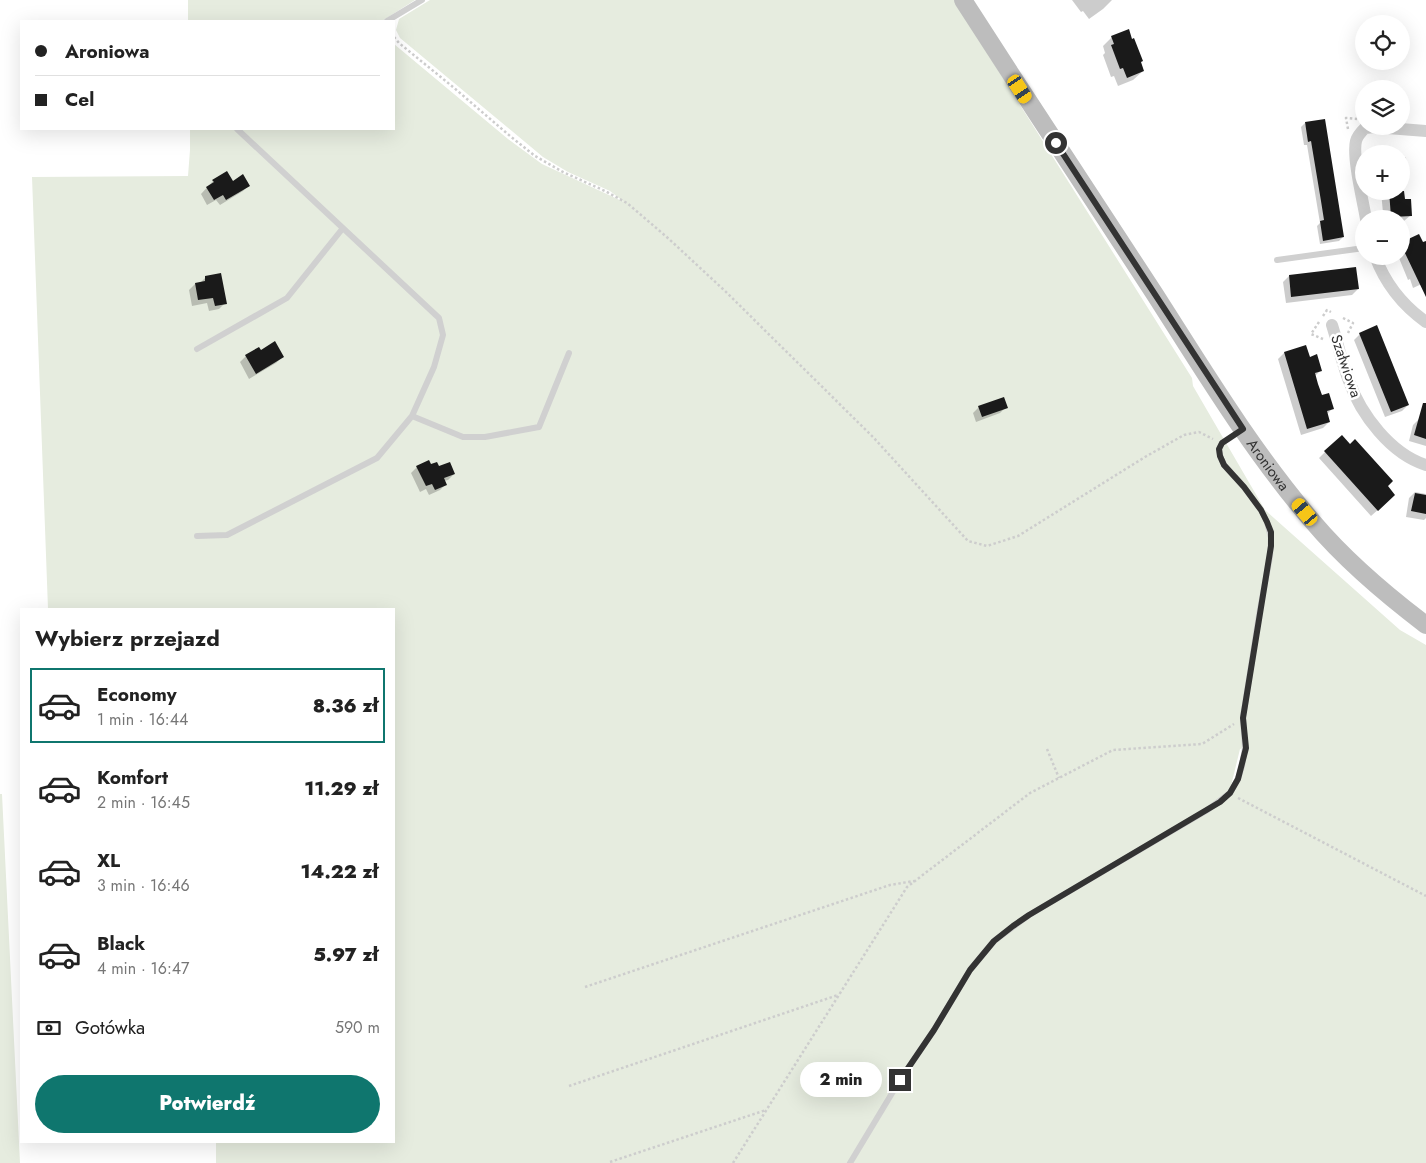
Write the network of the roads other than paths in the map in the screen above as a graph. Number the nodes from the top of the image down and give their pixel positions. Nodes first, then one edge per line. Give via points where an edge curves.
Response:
1 (422, 0) edge
2 (963, 0) edge
3 (389, 20) edge
4 (238, 130) edge
5 (1426, 131) edge
6 (1364, 210) edge
7 (343, 228) junction
8 (1355, 249) edge
9 (1277, 260) dead end
10 (1379, 265) edge
11 (1426, 322) edge
12 (1332, 325) dead end
13 (197, 349) dead end
14 (569, 353) dead end
15 (412, 416) junction
16 (1243, 429) junction
17 (1426, 465) edge
18 (197, 536) dead end
19 (1426, 625) edge
20 (850, 1163) edge

1 - 3 lane
2 - 16 street, Aroniowa
4 - 7 lane
5 - 6 street via 1365,128 1356,140 1355,150
7 - 13 lane via 288,298
7 - 15 lane via 439,318 444,335
8 - 9 lane
10 - 11 street via 1396,295
12 - 17 street, Szałwiowa via 1348,381 1370,421 1391,444
14 - 15 lane via 540,427 485,437 463,437
15 - 18 lane via 377,458 228,535
16 - 19 street, Aroniowa via 1320,530 1378,587
16 - 20 lane via 1222,443 1220,456 1261,510 1271,538 1243,718 1246,748 1238,779 1230,793 1206,811 1029,915 994,941 970,970

